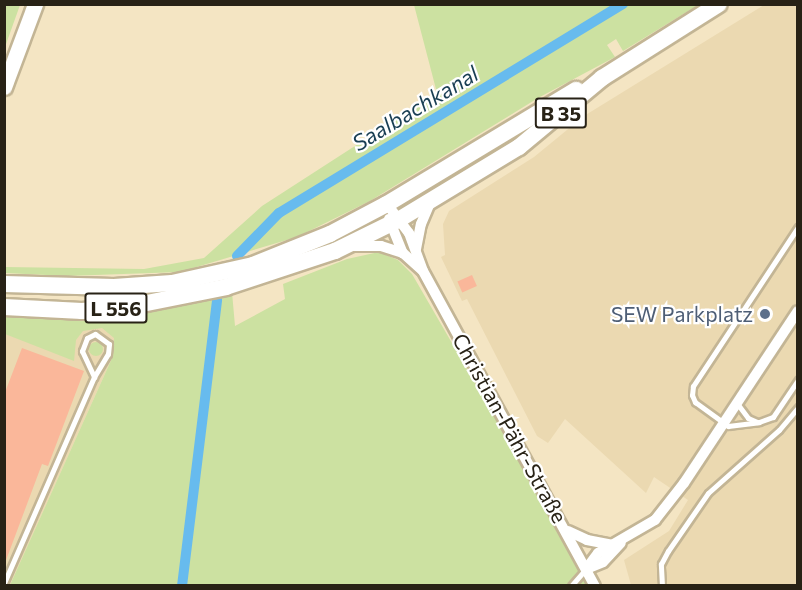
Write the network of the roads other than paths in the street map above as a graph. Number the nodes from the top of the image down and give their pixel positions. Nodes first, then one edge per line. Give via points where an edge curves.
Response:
1 (35, 4) edge
2 (719, 4) edge
3 (602, 78) junction
4 (4, 87) edge
5 (432, 201) junction
6 (387, 204) junction
7 (394, 222) junction
8 (798, 227) edge
9 (344, 247) junction
10 (416, 249) junction
11 (403, 253) junction
12 (423, 271) junction
13 (4, 284) edge
14 (4, 307) edge
15 (798, 311) edge
16 (94, 377) junction
17 (798, 380) edge
18 (736, 402) junction
19 (798, 406) edge
20 (759, 422) junction
21 (722, 423) junction
22 (565, 529) junction
23 (618, 543) junction
24 (586, 569) junction
25 (4, 583) edge
26 (571, 585) edge
27 (595, 585) edge
28 (662, 585) edge

1 - 4 main road
2 - 3 main road, B 35
3 - 5 main road, B 35 via 519,147
3 - 6 main road, B 35 via 546,107
5 - 7 main road, B 35
5 - 10 street via 420,224
6 - 7 street, Christian-Pähr-Straße
6 - 13 main road, L 556 via 278,256 192,281 114,287
7 - 9 main road, L 556
7 - 10 street, Christian-Pähr-Straße
7 - 11 street, Christian-Pähr-Straße
8 - 21 lane via 693,386 695,402
9 - 11 street via 381,246
9 - 14 main road, L 556 via 279,272 197,295 82,311
10 - 12 street, Christian-Pähr-Straße
11 - 12 street, Christian-Pähr-Straße
12 - 22 street, Christian-Pähr-Straße
15 - 18 street
16 - 16 lane via 82,351 87,338 94,334 109,344 108,354
16 - 25 lane
17 - 20 lane via 773,417
18 - 20 lane via 748,418
18 - 21 street
19 - 28 lane via 779,430 708,493 668,550 661,564
20 - 21 lane via 728,426
21 - 23 street via 655,520
22 - 23 street via 587,540
22 - 24 street, Christian-Pähr-Straße
23 - 24 street via 591,558
24 - 26 lane
24 - 27 street, Christian-Pähr-Straße

